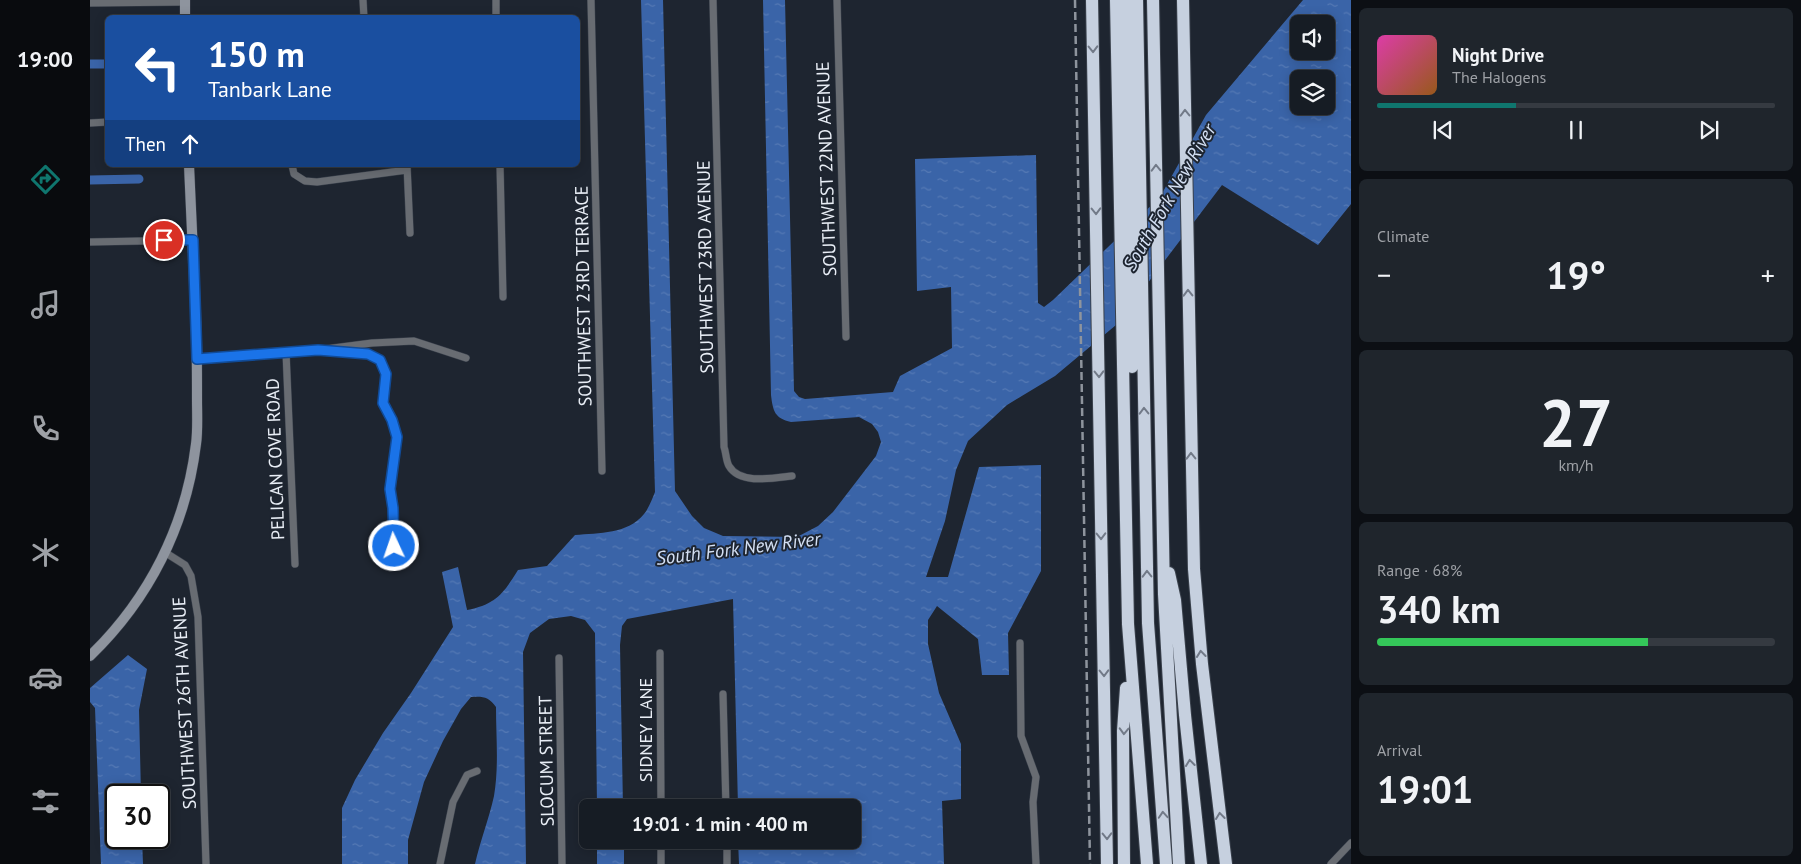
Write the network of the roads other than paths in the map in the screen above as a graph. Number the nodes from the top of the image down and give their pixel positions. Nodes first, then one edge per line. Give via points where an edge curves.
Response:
1 (363, 0) edge
2 (496, 0) edge
3 (591, 0) edge
4 (713, 0) edge
5 (837, 0) edge
6 (1092, 0) edge
7 (1116, 0) edge
8 (1125, 0) edge
9 (1137, 0) edge
10 (1153, 0) edge
11 (1183, 0) edge
12 (185, 1) edge
13 (90, 3) edge
14 (185, 15) edge
15 (364, 15) edge
16 (496, 15) edge
17 (105, 122) edge
18 (90, 123) edge
19 (188, 167) edge
20 (292, 167) edge
21 (500, 167) edge
22 (407, 168) edge
23 (410, 233) dead end
24 (193, 240) junction
25 (90, 242) edge
26 (503, 297) dead end
27 (846, 338) dead end
28 (318, 350) junction
29 (286, 352) junction
30 (466, 358) dead end
31 (197, 359) junction
32 (602, 471) dead end
33 (792, 476) dead end
34 (394, 546) dead end
35 (166, 552) junction
36 (295, 564) dead end
37 (1138, 623) junction
38 (1172, 623) junction
39 (1020, 643) dead end
40 (1129, 648) junction
41 (660, 653) dead end
42 (90, 656) edge
43 (559, 658) dead end
44 (723, 694) dead end
45 (477, 771) dead end
46 (661, 799) edge
47 (726, 799) edge
48 (1351, 843) edge
49 (661, 849) edge
50 (727, 849) edge
51 (206, 864) edge
52 (440, 864) edge
53 (562, 864) edge
54 (662, 864) edge
55 (727, 864) edge
56 (1036, 864) edge
57 (1107, 864) edge
58 (1124, 864) edge
59 (1147, 864) edge
60 (1154, 864) edge
61 (1166, 864) edge
62 (1179, 864) edge
63 (1201, 864) edge
64 (1226, 864) edge
65 (1331, 864) edge

1 - 15 street
2 - 16 street
3 - 32 street, SOUTHWEST 23RD TERRACE
4 - 33 street, SOUTHWEST 23RD AVENUE via 724,447 730,466 740,476 758,479
5 - 27 street, SOUTHWEST 22ND AVENUE
6 -> 57 highway
7 - 37 highway
8 - 37 highway
37 -> 9 highway via 1141,252
38 -> 10 highway via 1175,600 1163,548
64 -> 11 highway via 1199,634 1192,504
12 - 13 street
12 - 14 street
17 - 18 street
19 - 24 street
20 - 22 street via 294,174 317,182
21 - 26 street
22 - 23 street
24 - 25 street
24 - 31 street
28 - 29 street
28 - 30 street via 414,341
28 - 34 street via 368,354 380,360 386,374 383,403 397,437 390,489
29 - 31 street
29 - 36 street, PELICAN COVE ROAD
31 - 35 street via 196,443 182,509
35 - 42 street via 126,616
35 - 51 street, SOUTHWEST 26TH AVENUE via 185,565 191,576 198,617
37 - 40 highway
37 - 60 highway via 1136,654
61 -> 37 highway
38 - 62 highway
63 -> 38 highway
39 - 56 street via 1021,736 1036,777 1033,802
40 -> 58 highway via 1123,731
40 - 59 highway
41 - 46 street, SIDNEY LANE
43 - 53 street, SLOCUM STREET
44 - 47 street
45 - 52 street via 468,775 453,802
48 - 65 street
49 - 54 street
50 - 55 street

